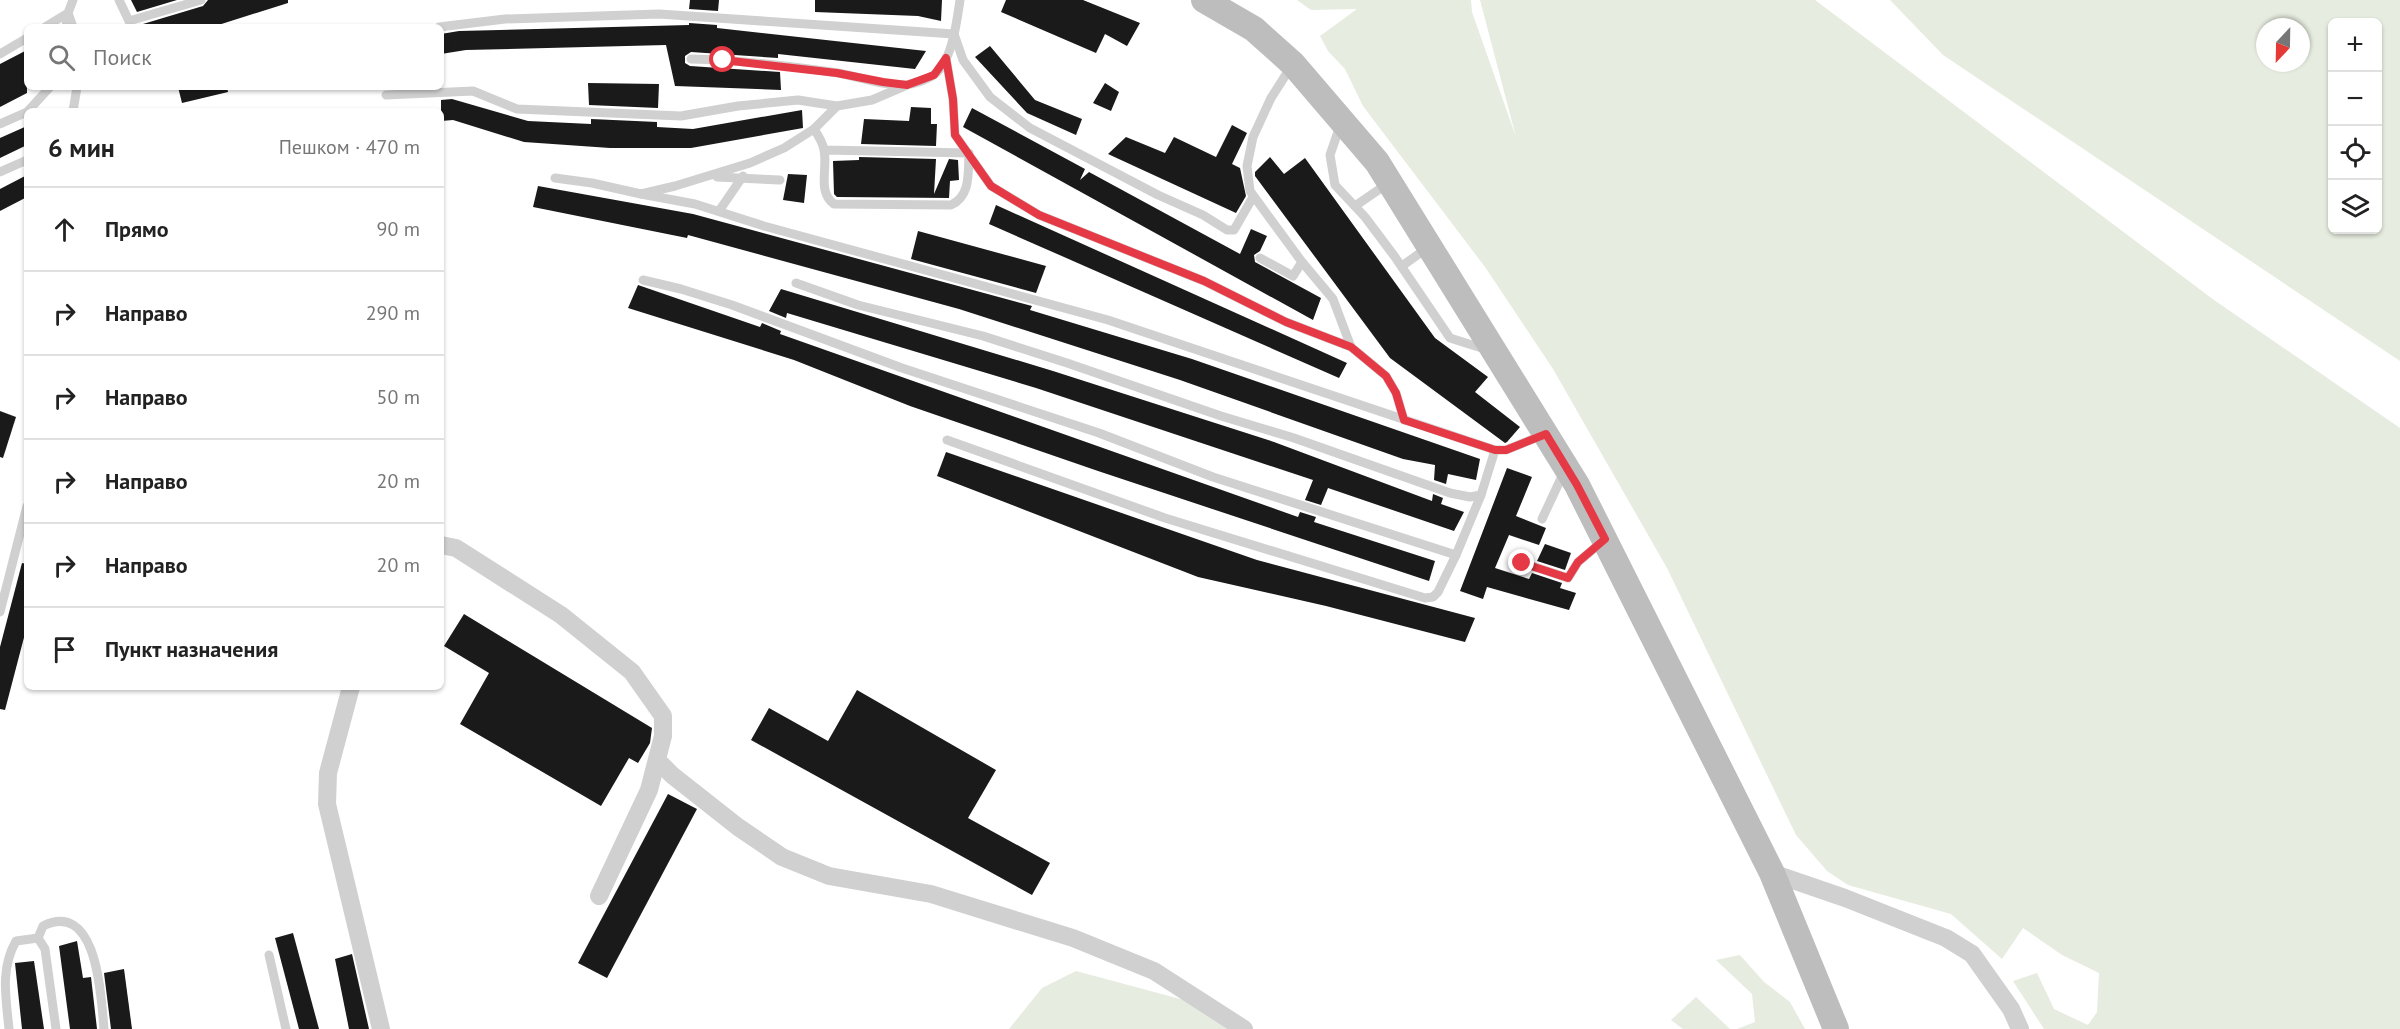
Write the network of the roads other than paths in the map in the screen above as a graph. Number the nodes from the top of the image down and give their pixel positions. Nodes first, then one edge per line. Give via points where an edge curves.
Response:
1 (73, 0) edge
2 (119, 0) edge
3 (201, 0) edge
4 (960, 0) edge
5 (1203, 0) edge
6 (68, 13) junction
7 (50, 24) edge
8 (66, 24) edge
9 (71, 24) edge
10 (129, 24) edge
11 (444, 26) edge
12 (954, 34) junction
13 (24, 40) edge
14 (0, 54) edge
15 (946, 58) junction
16 (691, 59) dead end
17 (1293, 64) junction
18 (907, 85) junction
19 (47, 90) edge
20 (76, 90) edge
21 (386, 95) dead end
22 (837, 106) junction
23 (31, 108) edge
24 (74, 108) edge
25 (24, 113) edge
26 (1342, 121) junction
27 (0, 124) edge
28 (814, 129) junction
29 (824, 150) junction
30 (969, 153) junction
31 (24, 161) edge
32 (750, 163) junction
33 (0, 172) edge
34 (711, 176) junction
35 (555, 178) dead end
36 (741, 179) junction
37 (780, 180) dead end
38 (1389, 182) junction
39 (641, 194) junction
40 (1253, 197) junction
41 (1355, 207) junction
42 (719, 211) junction
43 (1429, 246) junction
44 (1260, 258) dead end
45 (1302, 262) junction
46 (1402, 266) junction
47 (643, 280) dead end
48 (796, 283) dead end
49 (1351, 347) junction
50 (1494, 351) junction
51 (1404, 420) junction
52 (1546, 434) junction
53 (946, 440) dead end
54 (1495, 450) junction
55 (1567, 468) junction
56 (1482, 495) junction
57 (24, 518) edge
58 (1542, 519) dead end
59 (1605, 539) junction
60 (444, 546) edge
61 (1455, 555) junction
62 (1522, 563) dead end
63 (0, 612) edge
64 (350, 690) edge
65 (658, 761) junction
66 (1773, 873) junction
67 (599, 896) dead end
68 (38, 938) junction
69 (269, 955) dead end
70 (9, 1029) edge
71 (56, 1029) edge
72 (104, 1029) edge
73 (286, 1029) edge
74 (381, 1029) edge
75 (1244, 1029) edge
76 (1836, 1029) edge
77 (2020, 1029) edge

1 - 6 lane
2 - 10 lane
3 - 10 lane
4 - 12 lane
5 - 17 street via 1254,29
6 - 7 lane
6 - 8 lane
6 - 9 lane
11 - 12 lane via 505,19 659,14
12 - 15 lane
12 - 40 lane via 963,60 990,97 1030,128 1227,230 1234,230
13 - 14 lane
15 - 18 lane via 934,75
15 - 30 lane via 955,135
16 - 18 lane via 837,73
17 - 26 street
17 - 40 lane via 1252,137 1246,166
18 - 22 lane via 872,100
19 - 23 lane
20 - 24 lane
21 - 22 lane via 473,91 517,109 681,116 738,105 798,100
22 - 28 lane
25 - 27 lane
26 - 38 street
26 - 41 lane via 1330,155 1335,185
28 - 29 lane
28 - 32 lane
29 - 30 lane
29 - 30 lane via 828,200 834,204 895,206 959,202 966,192
30 - 49 lane via 991,186 1039,215 1204,281 1286,322
31 - 33 lane
32 - 34 lane
32 - 36 lane
34 - 36 lane
34 - 39 lane
35 - 39 lane
36 - 37 lane
36 - 42 lane
38 - 41 lane
38 - 43 street
39 - 42 lane
40 - 45 lane
41 - 46 lane
42 - 51 lane via 1108,320
43 - 46 lane
43 - 50 street
44 - 45 lane via 1293,276
45 - 49 lane via 1333,299
46 - 50 lane via 1450,338
47 - 61 lane via 732,305 902,368 1099,433 1213,477
48 - 56 lane via 858,305 983,336 1450,493
49 - 51 lane via 1386,376
50 - 52 street
51 - 54 lane
52 - 54 lane via 1506,450
52 - 55 street
53 - 61 lane via 1176,522 1425,598 1437,592
54 - 56 lane
55 - 58 lane
55 - 59 street
56 - 61 lane
57 - 63 lane
59 - 62 lane via 1578,562 1568,578
59 - 66 street
60 - 65 street via 456,548 561,615 632,672 663,716
64 - 74 street via 328,773 327,804
65 - 67 street via 650,790
65 - 75 street via 738,827 782,856 830,876 931,894 1073,938 1154,971
66 - 76 street
66 - 77 street via 1946,938 1972,954 2011,1009
68 - 70 lane via 16,941 8,956 4,981
68 - 71 lane via 45,949
68 - 72 lane via 43,926 52,922 67,922 84,934 97,967
69 - 73 lane

